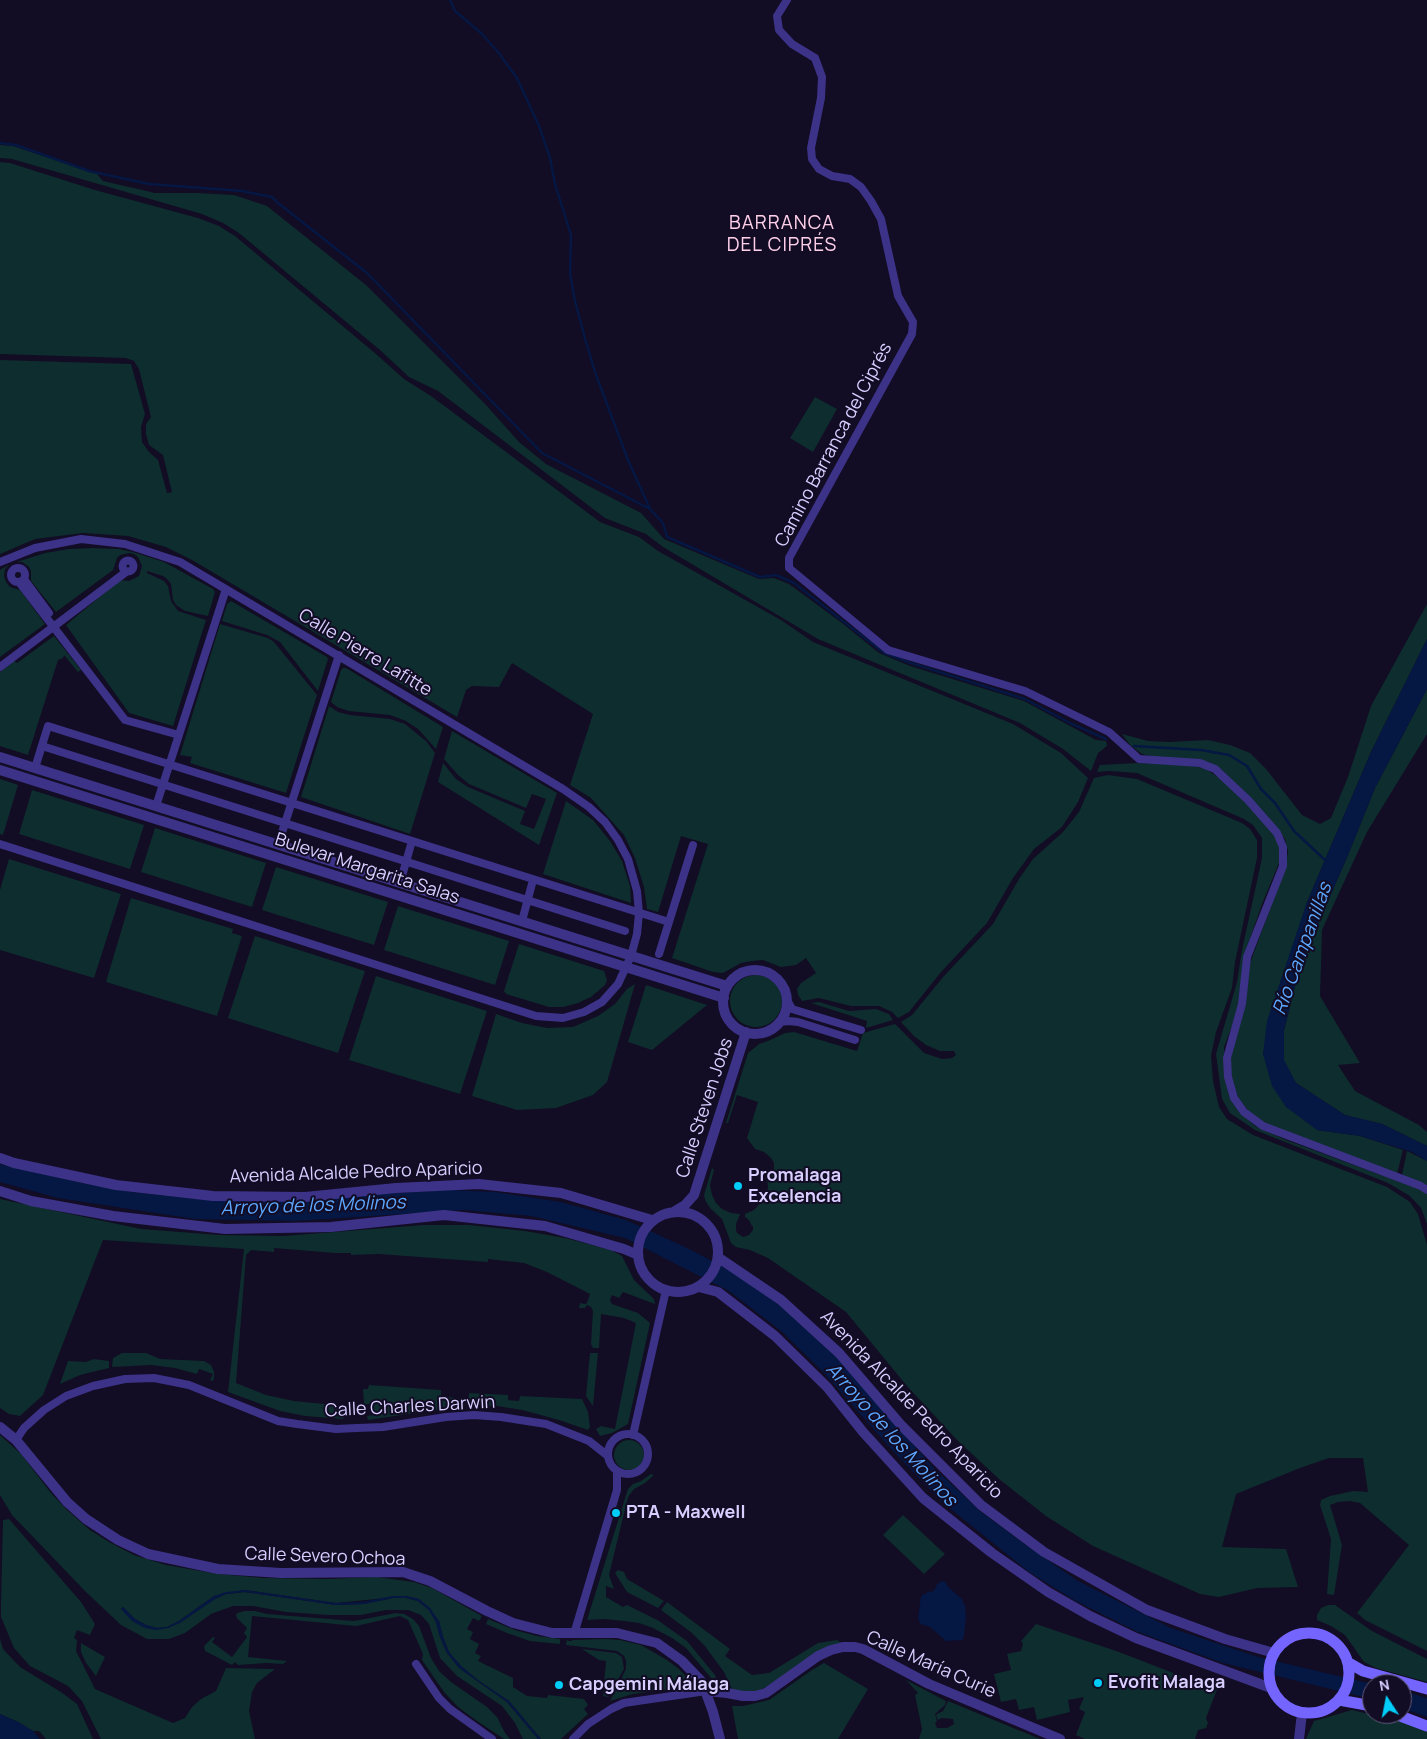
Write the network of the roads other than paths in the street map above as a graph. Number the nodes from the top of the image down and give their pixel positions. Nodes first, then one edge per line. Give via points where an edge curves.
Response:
1 (787, 0) edge
2 (0, 562) edge
3 (124, 570) dead end
4 (22, 581) dead end
5 (226, 589) junction
6 (54, 623) junction
7 (339, 655) junction
8 (0, 662) edge
9 (0, 667) edge
10 (179, 734) junction
11 (42, 746) junction
12 (0, 757) edge
13 (169, 765) junction
14 (35, 768) junction
15 (0, 770) edge
16 (163, 784) junction
17 (291, 803) junction
18 (156, 806) junction
19 (285, 823) junction
20 (412, 841) junction
21 (0, 844) edge
22 (278, 845) junction
23 (693, 845) dead end
24 (406, 861) junction
25 (533, 880) junction
26 (400, 883) junction
27 (528, 900) junction
28 (640, 913) junction
29 (522, 921) junction
30 (669, 922) junction
31 (625, 931) dead end
32 (660, 954) dead end
33 (631, 956) junction
34 (625, 967) junction
35 (727, 986) junction
36 (724, 998) junction
37 (786, 998) junction
38 (779, 1022) junction
39 (861, 1030) dead end
40 (746, 1032) junction
41 (855, 1040) dead end
42 (0, 1158) edge
43 (1427, 1190) edge
44 (0, 1191) edge
45 (694, 1195) junction
46 (674, 1212) junction
47 (702, 1218) junction
48 (652, 1220) junction
49 (638, 1255) junction
50 (719, 1258) junction
51 (699, 1287) junction
52 (666, 1290) junction
53 (0, 1426) edge
54 (633, 1435) junction
55 (16, 1440) junction
56 (589, 1441) junction
57 (612, 1442) junction
58 (608, 1456) junction
59 (617, 1471) junction
60 (630, 1474) junction
61 (617, 1490) junction
62 (574, 1634) junction
63 (1274, 1653) junction
64 (1349, 1663) junction
65 (416, 1664) dead end
66 (1271, 1688) junction
67 (1427, 1689) edge
68 (706, 1691) junction
69 (1339, 1700) junction
70 (1362, 1704) edge
71 (1302, 1713) junction
72 (1412, 1720) edge
73 (1427, 1726) edge
74 (492, 1739) edge
75 (573, 1739) edge
76 (720, 1739) edge
77 (1060, 1739) edge
78 (1299, 1739) edge

1 - 43 street, Camino Barranca del Ciprés via 777,16 779,30 792,44 815,58 822,77 812,160 819,170 861,187 871,201 881,219 898,296 913,322 912,334 789,558 789,568 888,650 1025,691 1109,732 1139,759 1200,763 1215,769 1248,800 1277,833 1284,847 1283,866 1247,956 1242,1004 1226,1058 1234,1098 1244,1112 1263,1126
2 - 5 street, Calle Pierre Lafitte via 35,548 81,539 125,544 180,562
3 - 6 street
4 - 6 street
5 - 7 street, Calle Pierre Lafitte
5 - 10 street
6 - 8 street
6 - 9 street
6 - 10 street via 125,720
7 - 17 street
7 - 28 street, Calle Pierre Lafitte via 589,807 605,822 628,859
10 - 13 street
11 - 13 street via 48,726
11 - 14 street
11 - 16 street, Bulevar Margarita Salas
12 - 14 street, Bulevar Margarita Salas
13 - 16 street
13 - 17 street
14 - 18 street, Bulevar Margarita Salas
15 - 34 street, Bulevar Margarita Salas
16 - 18 street
16 - 19 street, Bulevar Margarita Salas
17 - 19 street
17 - 20 street
18 - 22 street, Bulevar Margarita Salas
19 - 22 street
19 - 24 street, Bulevar Margarita Salas
20 - 24 street
20 - 25 street
21 - 34 street, Calle Pierre Lafitte via 536,1016 563,1018 584,1012 612,992
22 - 26 street, Bulevar Margarita Salas
23 - 30 street
24 - 26 street
24 - 27 street, Bulevar Margarita Salas
25 - 27 street
25 - 28 street
26 - 29 street, Bulevar Margarita Salas
27 - 29 street
27 - 31 street, Bulevar Margarita Salas
28 - 30 street
28 - 33 street, Calle Pierre Lafitte
29 - 33 street, Bulevar Margarita Salas
30 - 32 street
33 - 34 street, Calle Pierre Lafitte
33 - 35 street, Bulevar Margarita Salas
34 - 36 street, Bulevar Margarita Salas
35 - 36 street
35 - 37 street via 742,972 763,970 774,975 785,988
36 - 40 street via 728,1018
37 - 38 street via 788,1006
37 - 39 street via 792,1008
38 - 40 street via 763,1033
38 - 41 street via 798,1022
40 - 45 street, Calle Steven Jobs
42 - 48 street, Avenida Alcalde Pedro Aparicio via 116,1185 213,1196 305,1197 479,1184 561,1193
44 - 49 street via 31,1201 113,1216 225,1229 330,1227 444,1215 545,1226
45 - 46 street, Calle Steven Jobs
45 - 47 street, Calle Steven Jobs via 696,1211
46 - 47 street via 688,1212
46 - 48 street
47 - 50 street via 716,1235
48 - 49 street via 642,1232
49 - 52 street via 644,1273 656,1286
50 - 51 street via 715,1269
50 - 63 street, Avenida Alcalde Pedro Aparicio via 781,1300 839,1353 901,1425 981,1505 1044,1552 1147,1610
51 - 52 street via 687,1292
51 - 66 street via 718,1292 775,1336 827,1388 923,1498 992,1553 1048,1592 1090,1616 1136,1638
52 - 54 street
53 - 55 street, Calle Severo Ochoa
54 - 57 street via 625,1434
54 - 60 street via 646,1444 649,1452 644,1467
55 - 56 street, Calle Charles Darwin via 44,1410 66,1396 125,1379 154,1378 189,1385 278,1420 297,1424 336,1429 383,1427 474,1415 546,1424
55 - 62 street, Calle Severo Ochoa via 62,1496 86,1519 118,1540 148,1554 218,1569 281,1573 403,1572 430,1580 513,1623
56 - 57 street, Calle Charles Darwin
56 - 58 street, Calle Charles Darwin
57 - 58 street
58 - 59 street
59 - 60 street
59 - 61 street
60 - 61 street
61 - 62 street
62 - 68 street, Calle Severo Ochoa via 616,1633 657,1643 682,1661
63 - 64 main road via 1282,1642 1308,1632 1334,1640
63 - 66 main road via 1269,1670
64 - 67 main road via 1363,1671
64 - 69 main road via 1347,1689
65 - 74 street via 450,1709
66 - 71 main road via 1289,1708
68 - 75 street via 624,1703 588,1724
68 - 76 street, Calle Severo Ochoa
68 - 77 street, Calle María Curie via 742,1696 766,1693 818,1656 843,1647 863,1648 929,1684
69 - 70 main road
69 - 71 main road via 1328,1709
71 - 78 street
72 - 73 main road

